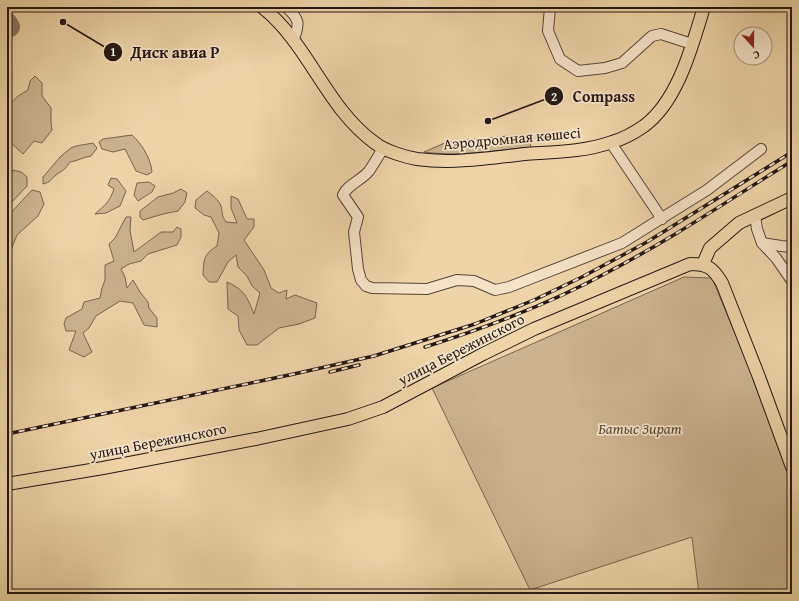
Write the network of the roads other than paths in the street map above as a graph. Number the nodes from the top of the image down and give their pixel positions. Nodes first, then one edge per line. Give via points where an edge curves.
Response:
1 (262, 7) edge
2 (286, 7) edge
3 (550, 7) edge
4 (704, 7) edge
5 (293, 41) junction
6 (692, 44) junction
7 (611, 143) junction
8 (383, 149) junction
9 (761, 149) dead end
10 (792, 198) edge
11 (755, 215) junction
12 (662, 219) junction
13 (762, 244) junction
14 (792, 247) edge
15 (703, 264) junction
16 (792, 281) edge
17 (792, 467) edge
18 (7, 484) edge

1 - 5 main road, Аэродромная көшесі via 274,16
2 - 5 street via 298,21
3 - 6 street via 548,32 560,59 578,71 622,63 652,36 662,34
4 - 6 main road, Аэродромная көшесі
5 - 8 main road, Аэродромная көшесі via 348,120
6 - 7 main road, Аэродромная көшесі via 675,87 656,116 626,137
7 - 8 main road, Аэродромная көшесі via 594,147 447,162 416,159
7 - 12 street
8 - 12 street via 369,171 346,189 343,195 358,217 354,232 361,280 372,288 427,289 457,280 474,281 495,290 500,289 622,243
9 - 12 street via 707,190
10 - 11 main road
11 - 13 street
11 - 15 main road via 739,223 710,248
13 - 14 street
13 - 16 street via 776,258
15 - 17 main road via 713,271 722,283 760,377
15 - 18 main road, улица Бережинского via 690,264 534,329 383,407 348,419 256,439

